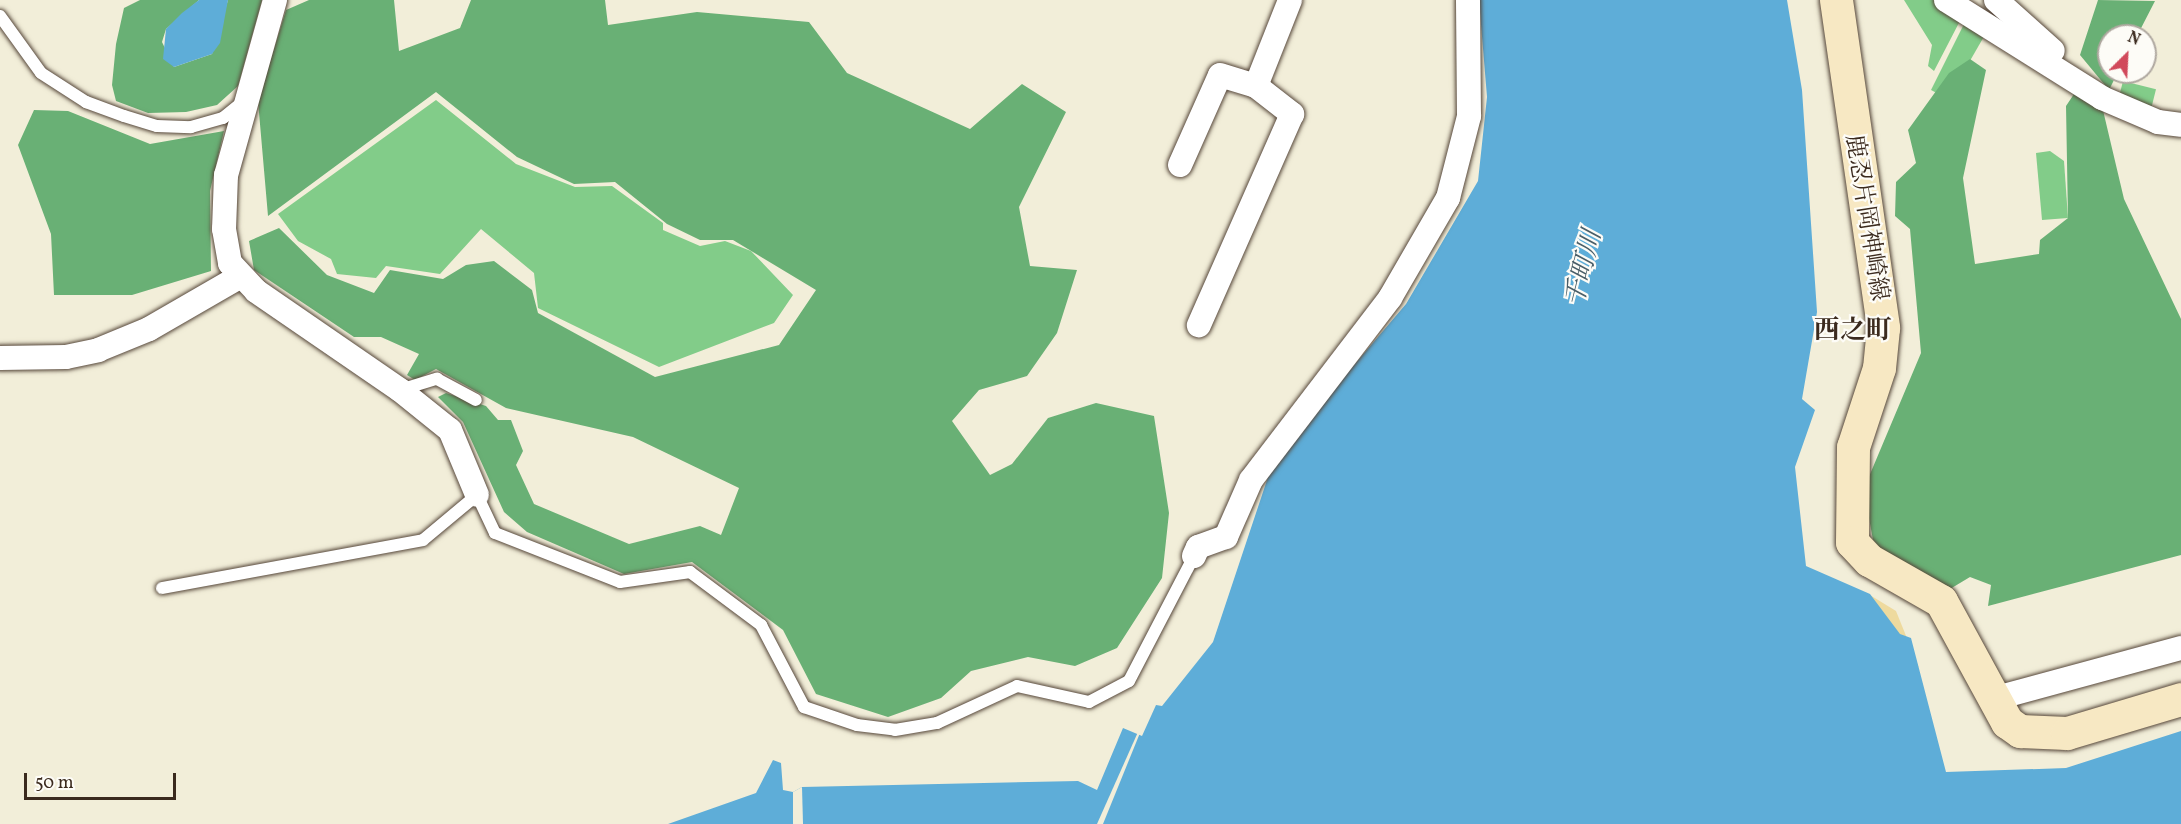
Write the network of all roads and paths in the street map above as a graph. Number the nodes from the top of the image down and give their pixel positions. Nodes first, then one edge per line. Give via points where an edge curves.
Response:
1 (275, 0) edge
2 (1290, 0) edge
3 (1468, 0) edge
4 (1836, 0) edge
5 (1947, 0) edge
6 (1996, 0) edge
7 (0, 16) edge
8 (1256, 86) junction
9 (250, 96) junction
10 (2102, 98) junction
11 (2181, 125) edge
12 (1180, 165) dead end
13 (239, 277) junction
14 (1199, 325) dead end
15 (0, 358) edge
16 (400, 390) junction
17 (476, 400) dead end
18 (477, 495) junction
19 (1194, 556) joint
20 (162, 588) dead end
21 (2181, 648) edge
22 (1993, 699) junction
23 (2181, 699) edge

1 - 9 street
2 - 8 street
3 - 19 street via 1469,116 1448,198 1390,298 1251,480 1226,537 1198,547
4 - 22 main road, 鹿忍片岡神崎線 via 1883,328 1879,368 1853,447 1852,543 1869,560 1941,601
5 - 10 street
6 - 10 street
7 - 9 lane via 41,73 86,102 123,116 157,126 191,127 223,118
8 - 12 street via 1220,75
8 - 14 street via 1292,114
9 - 13 street via 226,175 224,229 230,263
10 - 11 street via 2158,122
13 - 15 street via 149,329 98,350 66,357
13 - 16 street
16 - 17 lane via 437,379
16 - 18 street via 450,430
18 - 19 lane via 495,533 620,582 690,572 761,625 804,706 857,724 895,730 937,723 1017,686 1089,702 1130,681
18 - 20 lane via 423,540
21 - 22 street
22 - 23 main road, 鹿忍片岡神崎線 via 2007,722 2042,736

